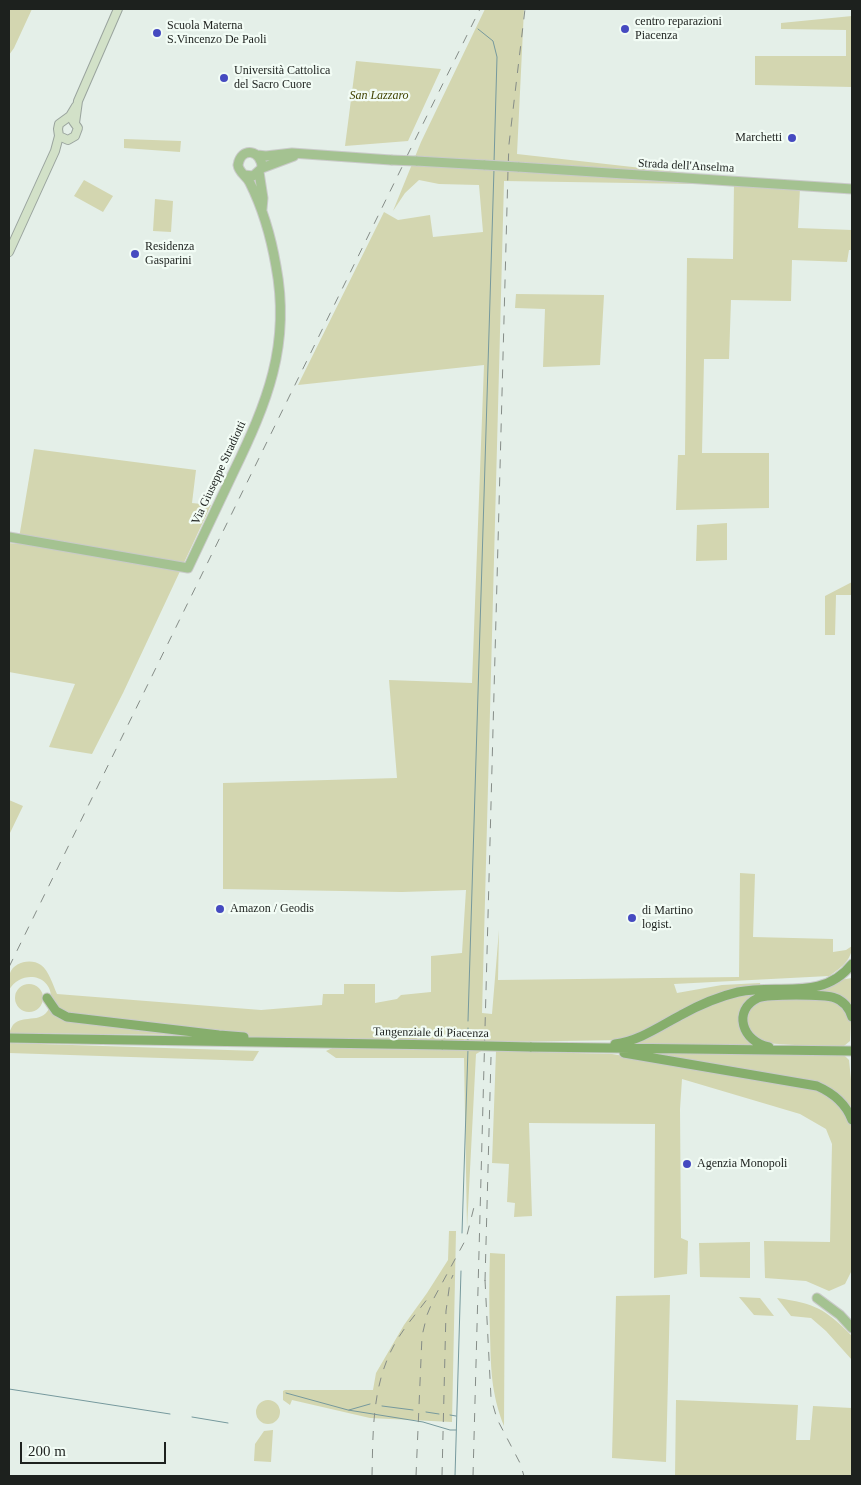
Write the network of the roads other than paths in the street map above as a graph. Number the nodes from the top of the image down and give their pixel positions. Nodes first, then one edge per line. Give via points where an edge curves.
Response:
1 (118, 9) edge
2 (76, 106) junction
3 (66, 120) junction
4 (75, 123) junction
5 (59, 136) junction
6 (68, 140) junction
7 (55, 150) junction
8 (298, 154) junction
9 (258, 155) junction
10 (261, 170) junction
11 (244, 175) junction
12 (852, 189) edge
13 (262, 209) junction
14 (9, 252) edge
15 (9, 537) edge
16 (852, 964) edge
17 (852, 975) edge
18 (832, 982) junction
19 (47, 998) dead end
20 (852, 1017) edge
21 (9, 1038) edge
22 (293, 1043) junction
23 (587, 1048) junction
24 (789, 1051) junction
25 (852, 1051) edge
26 (852, 1120) edge
27 (816, 1298) dead end
28 (852, 1328) edge

1 - 2 main road
2 - 3 main road
2 - 4 main road
3 - 4 main road
3 - 5 main road via 58,127
4 - 6 main road via 77,134
5 - 6 main road
5 - 7 main road
6 - 7 main road
7 - 14 main road
8 - 9 main road
8 - 10 main road
8 - 12 main road, Strada dell'Anselma, bridge
9 - 10 main road
9 - 11 main road via 249,152 240,157 238,167
10 - 11 main road via 253,176
10 - 13 main road, Via Giuseppe Stradiotti
11 - 13 main road, Via Giuseppe Stradiotti
13 - 15 main road, Via Giuseppe Stradiotti via 280,292 280,335 274,370 258,418 188,568
16 - 18 highway
17 - 18 highway
18 - 23 highway via 809,989 748,990 720,997 625,1043
19 - 22 highway via 56,1011 67,1017 219,1035 272,1037
20 - 24 highway via 844,1004 829,996 770,995 754,1001 745,1013 747,1034 758,1044
21 - 22 highway, Tangenziale di Piacenza
22 - 23 highway, Tangenziale di Piacenza, bridge
23 - 24 highway, Tangenziale di Piacenza
23 - 26 highway via 810,1084 840,1102
24 - 25 highway, Tangenziale di Piacenza
27 - 28 main road

